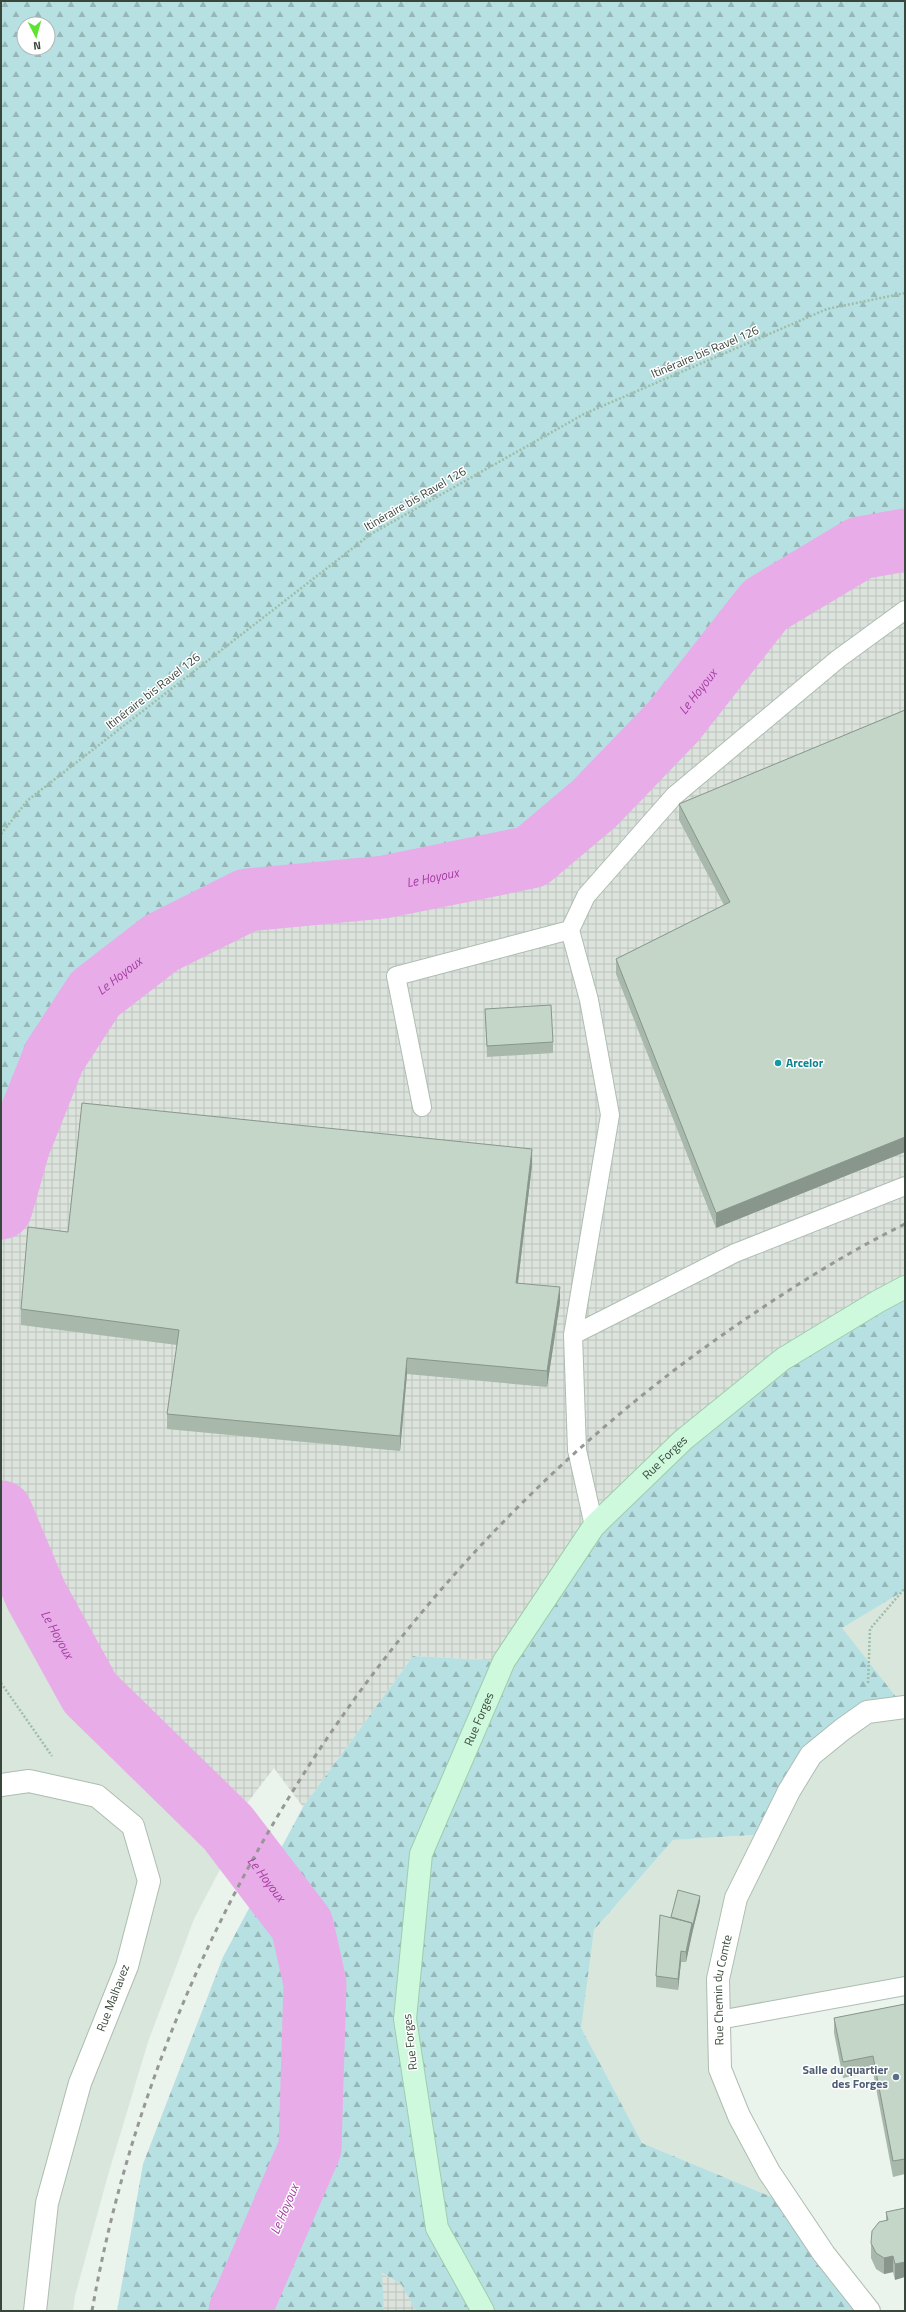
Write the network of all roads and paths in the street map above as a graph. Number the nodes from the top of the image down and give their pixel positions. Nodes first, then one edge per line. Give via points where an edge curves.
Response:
1 (905, 293) edge
2 (905, 610) edge
3 (1, 834) edge
4 (570, 930) junction
5 (422, 1108) dead end
6 (905, 1186) edge
7 (905, 1287) edge
8 (573, 1335) junction
9 (594, 1526) junction
10 (905, 1588) edge
11 (1, 1683) edge
12 (905, 1707) edge
13 (867, 1712) junction
14 (1, 1785) edge
15 (78, 1792) junction
16 (905, 1986) edge
17 (719, 2020) junction
18 (35, 2311) edge
19 (483, 2311) edge
20 (869, 2311) edge

1 - 3 path, Itinéraire bis Ravel 126 via 827,309 584,414 371,534 28,800
2 - 4 lane via 838,658 674,796 586,896
4 - 5 lane via 396,976
4 - 8 lane via 589,1000 610,1115
6 - 8 lane via 736,1253
7 - 9 main road, Rue Forges via 783,1359 683,1440
8 - 9 lane via 577,1450
9 - 19 main road, Rue Forges via 504,1661 421,1854 405,2019 437,2228
10 - 13 path via 870,1629
11 - 15 path
12 - 13 street, Rue Chemin du Comte
13 - 17 street, Rue Chemin du Comte via 811,1755 766,1834 736,1898 726,1935 718,1979
14 - 15 street, Rue Malhavez via 29,1781
15 - 18 street, Rue Malhavez via 97,1796 133,1826 149,1881 127,1966 80,2083 47,2203
16 - 17 lane
17 - 20 street, Rue Chemin du Comte via 720,2070 739,2116 769,2172 824,2254

